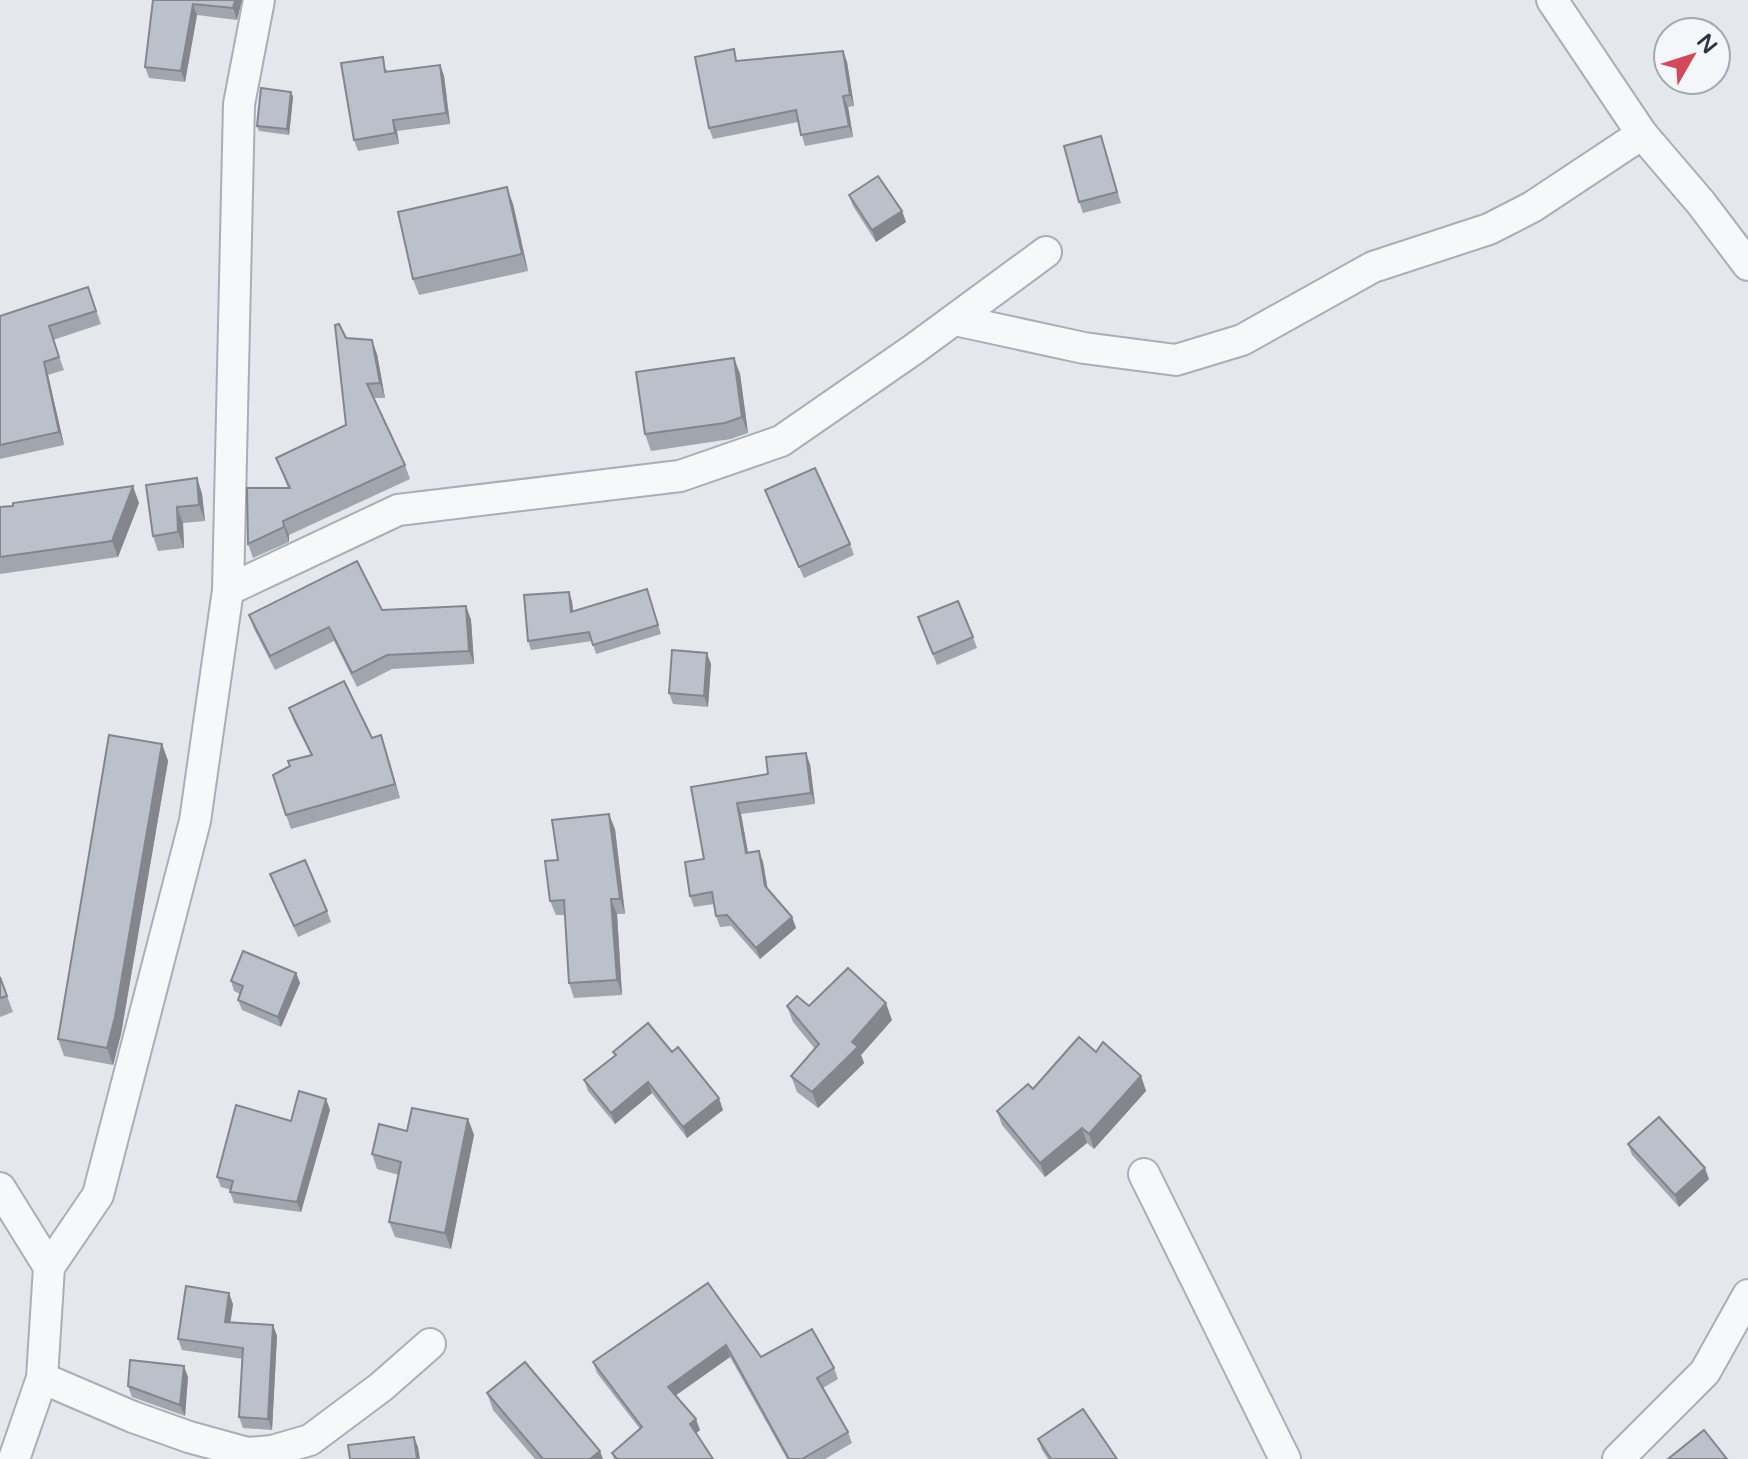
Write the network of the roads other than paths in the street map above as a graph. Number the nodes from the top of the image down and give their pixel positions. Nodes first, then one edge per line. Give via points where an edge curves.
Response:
1 (259, 0) edge
2 (1552, 0) edge
3 (1642, 134) junction
4 (1046, 252) dead end
5 (1748, 265) edge
6 (955, 320) junction
7 (228, 590) junction
8 (1144, 1174) dead end
9 (0, 1188) edge
10 (49, 1267) junction
11 (1748, 1295) edge
12 (430, 1344) dead end
13 (42, 1378) junction
14 (14, 1459) edge
15 (1285, 1459) edge
16 (1618, 1459) edge

1 - 7 street via 239,104
2 - 3 street
3 - 5 street
3 - 6 street via 1489,229 1373,267 1242,340 1176,360 1084,348
4 - 6 street
6 - 7 street via 781,441 680,476 398,510
7 - 10 street via 195,821 102,1180 98,1195
8 - 15 street
9 - 10 street
10 - 13 street
11 - 16 street via 1705,1372
12 - 13 street via 328,1428 310,1440 272,1451 247,1453 189,1437
13 - 14 street

